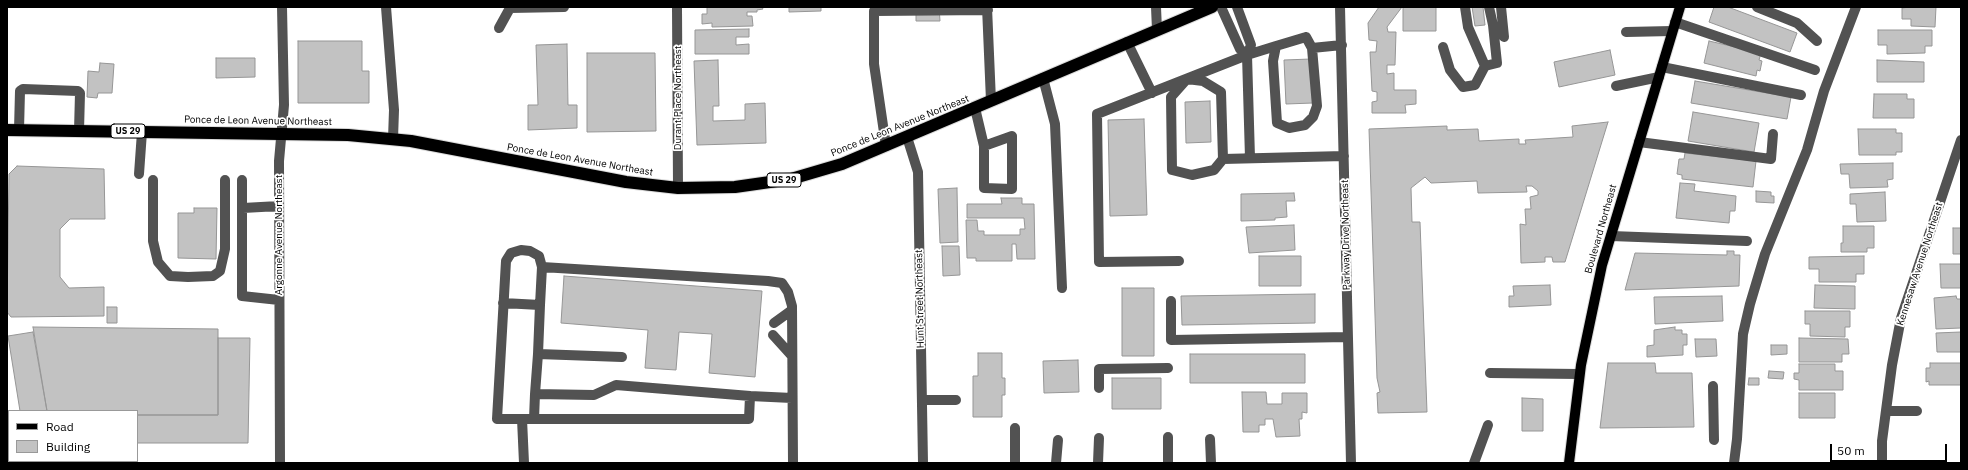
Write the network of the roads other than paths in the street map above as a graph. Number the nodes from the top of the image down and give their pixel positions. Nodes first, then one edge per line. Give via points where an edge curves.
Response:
1 (282, 7) edge
2 (386, 7) edge
3 (564, 7) edge
4 (677, 7) edge
5 (1156, 7) edge
6 (1210, 7) edge
7 (1221, 7) edge
8 (1237, 7) edge
9 (1340, 7) edge
10 (1465, 7) edge
11 (1489, 7) edge
12 (1501, 7) edge
13 (1680, 7) edge
14 (1757, 7) edge
15 (1856, 7) edge
16 (987, 8) edge
17 (1674, 27) junction
18 (499, 28) dead end
19 (1157, 30) junction
20 (1626, 32) dead end
21 (1504, 37) dead end
22 (1817, 41) dead end
23 (1127, 42) junction
24 (1342, 45) junction
25 (1276, 46) junction
26 (1443, 47) dead end
27 (1312, 48) junction
28 (1247, 55) junction
29 (1485, 66) junction
30 (1662, 66) junction
31 (1816, 70) dead end
32 (1043, 78) junction
33 (1658, 78) junction
34 (1187, 79) junction
35 (1616, 86) dead end
36 (1152, 93) junction
37 (1801, 95) dead end
38 (991, 101) junction
39 (975, 108) junction
40 (13, 130) edge
41 (79, 131) junction
42 (142, 132) junction
43 (281, 133) junction
44 (1772, 134) dead end
45 (907, 137) junction
46 (393, 139) junction
47 (1961, 140) edge
48 (1639, 142) junction
49 (886, 146) junction
50 (984, 146) junction
51 (1344, 156) junction
52 (1250, 158) junction
53 (1223, 159) junction
54 (139, 174) dead end
55 (153, 180) dead end
56 (225, 180) dead end
57 (242, 180) dead end
58 (678, 188) junction
59 (279, 206) junction
60 (243, 208) junction
61 (1611, 236) junction
62 (1747, 241) dead end
63 (1179, 261) dead end
64 (542, 267) junction
65 (1062, 288) dead end
66 (279, 300) junction
67 (1171, 301) dead end
68 (503, 303) junction
69 (540, 305) junction
70 (792, 310) junction
71 (774, 323) dead end
72 (773, 335) dead end
73 (1348, 337) junction
74 (538, 354) junction
75 (792, 356) junction
76 (622, 357) dead end
77 (1168, 368) dead end
78 (1490, 373) dead end
79 (1579, 374) junction
80 (1713, 386) dead end
81 (1099, 388) dead end
82 (535, 394) junction
83 (750, 396) junction
84 (792, 398) junction
85 (922, 400) junction
86 (956, 400) dead end
87 (1886, 412) junction
88 (1917, 412) dead end
89 (522, 419) junction
90 (534, 419) junction
91 (1488, 425) dead end
92 (1015, 428) dead end
93 (1168, 437) dead end
94 (1098, 438) dead end
95 (1210, 438) dead end
96 (1058, 440) dead end
97 (1714, 440) dead end
98 (280, 463) edge
99 (524, 463) edge
100 (793, 463) edge
101 (923, 463) edge
102 (1015, 463) edge
103 (1056, 463) edge
104 (1098, 463) edge
105 (1168, 463) edge
106 (1211, 463) edge
107 (1351, 463) edge
108 (1474, 463) edge
109 (1569, 463) edge
110 (1734, 463) edge
111 (1882, 463) edge

1 - 43 street, Argonne Avenue Northeast via 284,105
2 - 46 street via 394,110
3 - 18 street via 510,8
4 - 58 street, Durant Place Northeast
5 - 19 street
6 - 19 highway, Ponce de Leon Avenue Northeast / US 29
7 - 28 street via 1240,49
8 - 28 street via 1251,45
9 - 24 street, Parkway Drive Northeast
10 - 29 street via 1468,28
11 - 29 street via 1497,63
12 - 21 street
13 - 17 main road, Boulevard Northeast
14 - 22 street via 1796,23
15 - 110 street via 1824,91 1806,150 1765,254 1750,304 1743,334
16 - 38 street
16 - 49 street via 874,11 874,64
17 - 20 street
17 - 30 main road, Boulevard Northeast
17 - 31 street
19 - 23 highway, Ponce de Leon Avenue Northeast / US 29
23 - 32 highway, Ponce de Leon Avenue Northeast / US 29
23 - 36 street
24 - 27 street
24 - 51 street, Parkway Drive Northeast
25 - 27 street via 1306,37
25 - 27 street via 1273,61 1277,123 1289,128 1305,125 1313,117 1317,106
25 - 28 street
26 - 29 street via 1450,70 1463,87 1475,85
28 - 34 street
28 - 52 street
30 - 33 main road, Boulevard Northeast
30 - 37 street
32 - 38 highway, Ponce de Leon Avenue Northeast / US 29
32 - 65 street via 1055,124
33 - 35 street
33 - 48 main road, Boulevard Northeast
34 - 36 street
34 - 53 street via 1203,81 1221,92
34 - 53 street via 1172,97 1172,170 1192,175 1214,170
36 - 63 street via 1097,114 1099,262
38 - 39 highway, Ponce de Leon Avenue Northeast / US 29
39 - 45 highway, Ponce de Leon Avenue Northeast / US 29
39 - 50 street
40 - 41 highway, Ponce de Leon Avenue Northeast / US 29
40 - 41 street via 20,91 23,89 78,91
41 - 42 highway, Ponce de Leon Avenue Northeast / US 29
42 - 43 highway, Ponce de Leon Avenue Northeast / US 29
42 - 54 street
43 - 46 highway, Ponce de Leon Avenue Northeast / US 29
43 - 59 street, Argonne Avenue Northeast
44 - 48 street via 1771,159
45 - 49 highway, Ponce de Leon Avenue Northeast / US 29
45 - 85 street, Hunt Street Northeast via 918,172
46 - 58 highway, Ponce de Leon Avenue Northeast / US 29 via 626,182
47 - 87 street, Kennesaw Avenue Northeast via 1901,318
48 - 61 main road, Boulevard Northeast
49 - 58 highway, Ponce de Leon Avenue Northeast / US 29 via 842,164 791,179 735,187
50 - 50 street via 984,188 1012,189 1012,136
51 - 52 street
51 - 73 street, Parkway Drive Northeast
52 - 53 street
55 - 56 street via 153,241 158,262 170,276 188,277 213,276 220,271 225,249
57 - 60 street
59 - 60 street
59 - 66 street, Argonne Avenue Northeast
60 - 66 street via 242,296
61 - 62 street
61 - 79 main road, Boulevard Northeast via 1590,314
64 - 68 street via 539,256 530,251 511,252 506,261
64 - 69 street
64 - 70 street via 768,281 782,284 788,292
66 - 98 street, Argonne Avenue Northeast
67 - 73 street via 1171,340
68 - 69 street
68 - 89 street via 497,419
69 - 74 street
70 - 71 street
70 - 75 street
72 - 75 street
73 - 107 street, Parkway Drive Northeast
74 - 76 street
74 - 82 street
75 - 84 street
77 - 81 street via 1099,368
78 - 79 street
79 - 109 main road, Boulevard Northeast
80 - 97 street
82 - 83 street via 594,395 616,385
82 - 90 street
83 - 84 street
83 - 90 street via 749,419
84 - 100 street
85 - 86 street
85 - 101 street, Hunt Street Northeast
87 - 88 street
87 - 111 street, Kennesaw Avenue Northeast
89 - 90 street
89 - 99 street
91 - 108 street
92 - 102 street
93 - 105 street
94 - 104 street
95 - 106 street
96 - 103 street

